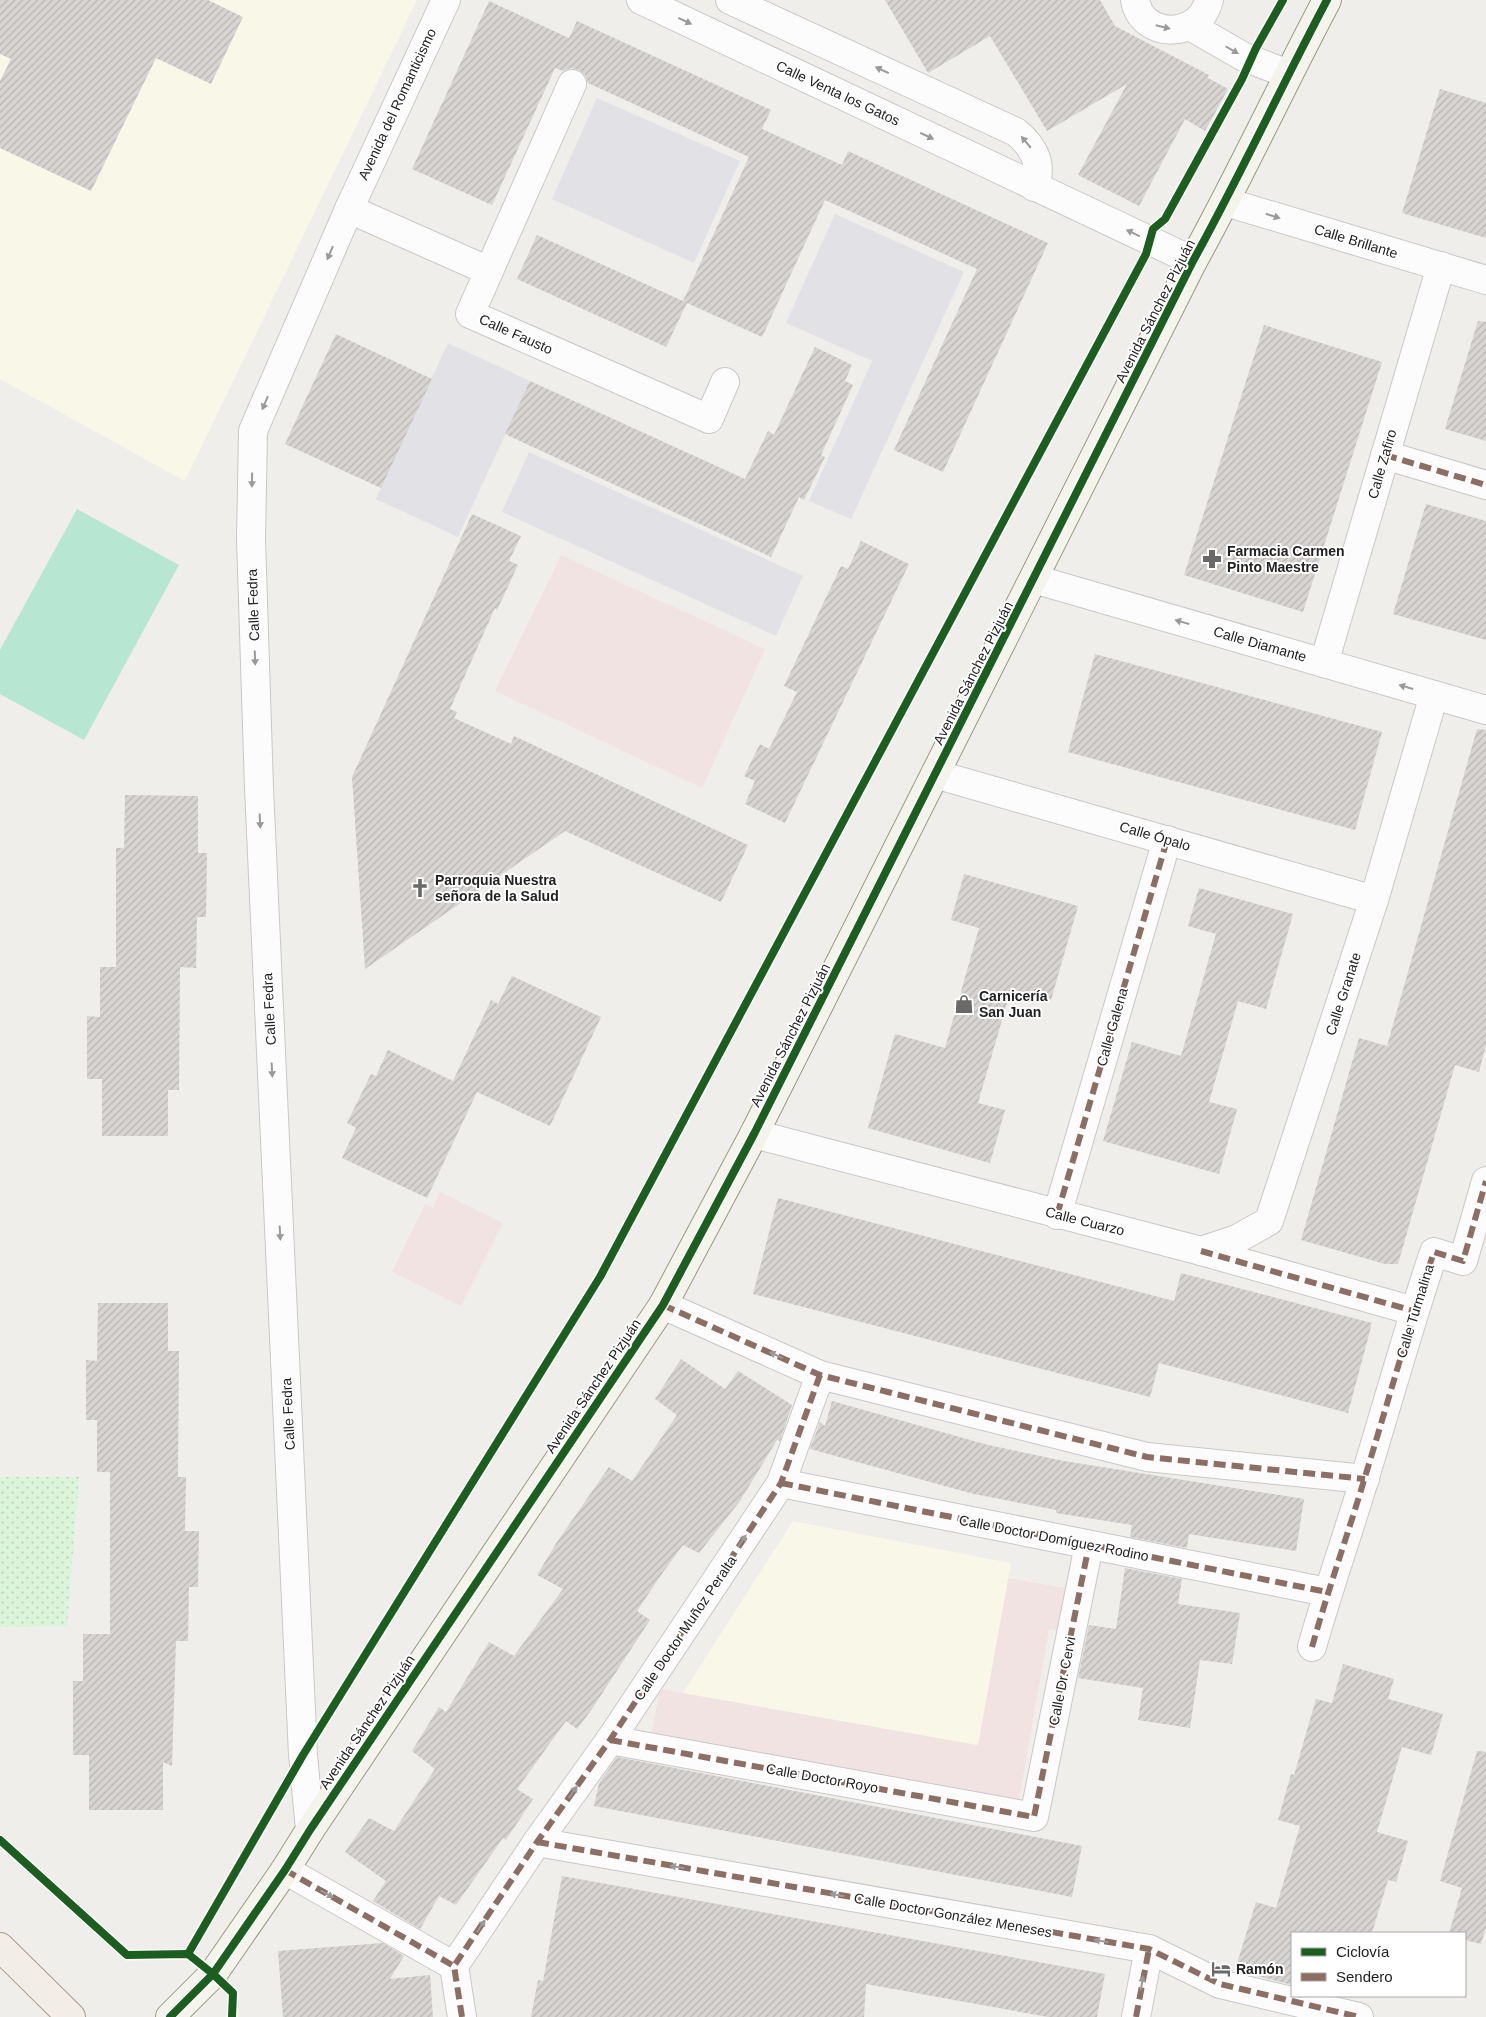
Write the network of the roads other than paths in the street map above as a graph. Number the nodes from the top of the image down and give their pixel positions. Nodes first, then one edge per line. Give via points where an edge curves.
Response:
1 (446, 0) edge
2 (641, 0) edge
3 (730, 0) edge
4 (1135, 0) edge
5 (1209, 0) edge
6 (1327, 0) edge
7 (1190, 26) junction
8 (1288, 74) junction
9 (572, 84) dead end
10 (1034, 187) junction
11 (1226, 202) junction
12 (349, 209) junction
13 (1193, 261) junction
14 (1441, 266) junction
15 (489, 271) junction
16 (1486, 280) edge
17 (725, 382) dead end
18 (1385, 455) junction
19 (1486, 484) edge
20 (1034, 579) junction
21 (1324, 663) junction
22 (1434, 695) junction
23 (1486, 710) edge
24 (935, 774) junction
25 (1167, 840) junction
26 (1374, 900) junction
27 (754, 1134) junction
28 (1486, 1181) edge
29 (1057, 1214) junction
30 (1201, 1251) junction
31 (663, 1304) junction
32 (1414, 1311) junction
33 (820, 1375) junction
34 (1365, 1479) junction
35 (781, 1483) junction
36 (1089, 1545) junction
37 (1327, 1592) junction
38 (1312, 1647) dead end
39 (610, 1740) junction
40 (1034, 1817) joint
41 (310, 1830) junction
42 (537, 1842) junction
43 (285, 1870) junction
44 (0, 1947) edge
45 (1149, 1949) junction
46 (454, 1966) junction
47 (1325, 2013) edge
48 (71, 2017) edge
49 (170, 2017) edge
50 (462, 2017) edge
51 (1136, 2017) edge
52 (1359, 2017) edge

1 - 12 street, Avenida del Romanticismo
2 -> 10 street, Calle Venta los Gatos
10 -> 3 street via 1039,176 1035,156 1016,132
4 -> 7 street via 1142,16 1152,24 1177,30
5 - 7 street via 1201,18
6 - 8 street, Avenida Sánchez Pizjuán
7 -> 8 street via 1244,57
8 - 11 street, Avenida Sánchez Pizjuán
9 - 15 street
13 -> 10 street, Calle Venta los Gatos
11 - 13 street, Avenida Sánchez Pizjuán
11 -> 14 street, Calle Brillante
12 - 15 street
12 -> 41 street, Calle Fedra via 253,431 251,540 258,788 303,1756
13 - 20 street, Avenida Sánchez Pizjuán
14 - 16 street, Calle Brillante
14 - 18 street, Calle Zafiro
15 - 17 street, Calle Fausto via 470,314 709,419
18 - 19 street
18 - 21 street, Calle Zafiro
21 -> 20 street, Calle Diamante
20 - 24 street, Avenida Sánchez Pizjuán
22 -> 21 street, Calle Diamante
22 - 23 street, Calle Diamante
22 - 26 street, Calle Granate
24 - 25 street, Calle Ópalo
24 - 27 street, Avenida Sánchez Pizjuán
25 - 26 street, Calle Ópalo
25 - 29 street, Calle Galena
26 - 30 street, Calle Granate via 1270,1220 1237,1238
27 - 29 street, Calle Cuarzo
27 - 31 street, Avenida Sánchez Pizjuán
28 - 32 street, Calle Turmalina via 1463,1260 1434,1252
29 - 30 street, Calle Cuarzo
30 - 32 street, Calle Cuarzo
33 -> 31 street
31 - 41 street, Avenida Sánchez Pizjuán
32 - 34 street, Calle Turmalina
33 - 34 street via 1146,1457
33 - 35 street, Calle Doctor Muñoz Peralta
34 - 37 street, Calle Turmalina
35 - 36 street, Calle Doctor Domíguez Rodino
39 -> 35 street, Calle Doctor Muñoz Peralta
36 - 37 street, Calle Doctor Domíguez Rodino
36 - 40 street, Calle Dr. Cervi
37 - 38 street, Calle Turmalina
39 - 40 street, Calle Doctor Royo
42 -> 39 street, Calle Doctor Muñoz Peralta
41 - 43 street, Avenida Sánchez Pizjuán
45 -> 42 street, Calle Doctor González Meneses
46 -> 42 street, Calle Doctor Muñoz Peralta
43 -> 46 street
43 - 49 street, Avenida Sánchez Pizjuán via 213,1974
44 - 48 main road
45 - 47 street, Calle Doctor González Meneses via 1220,1984
51 -> 45 street
46 - 50 street
47 - 52 street, Calle Doctor González Meneses

